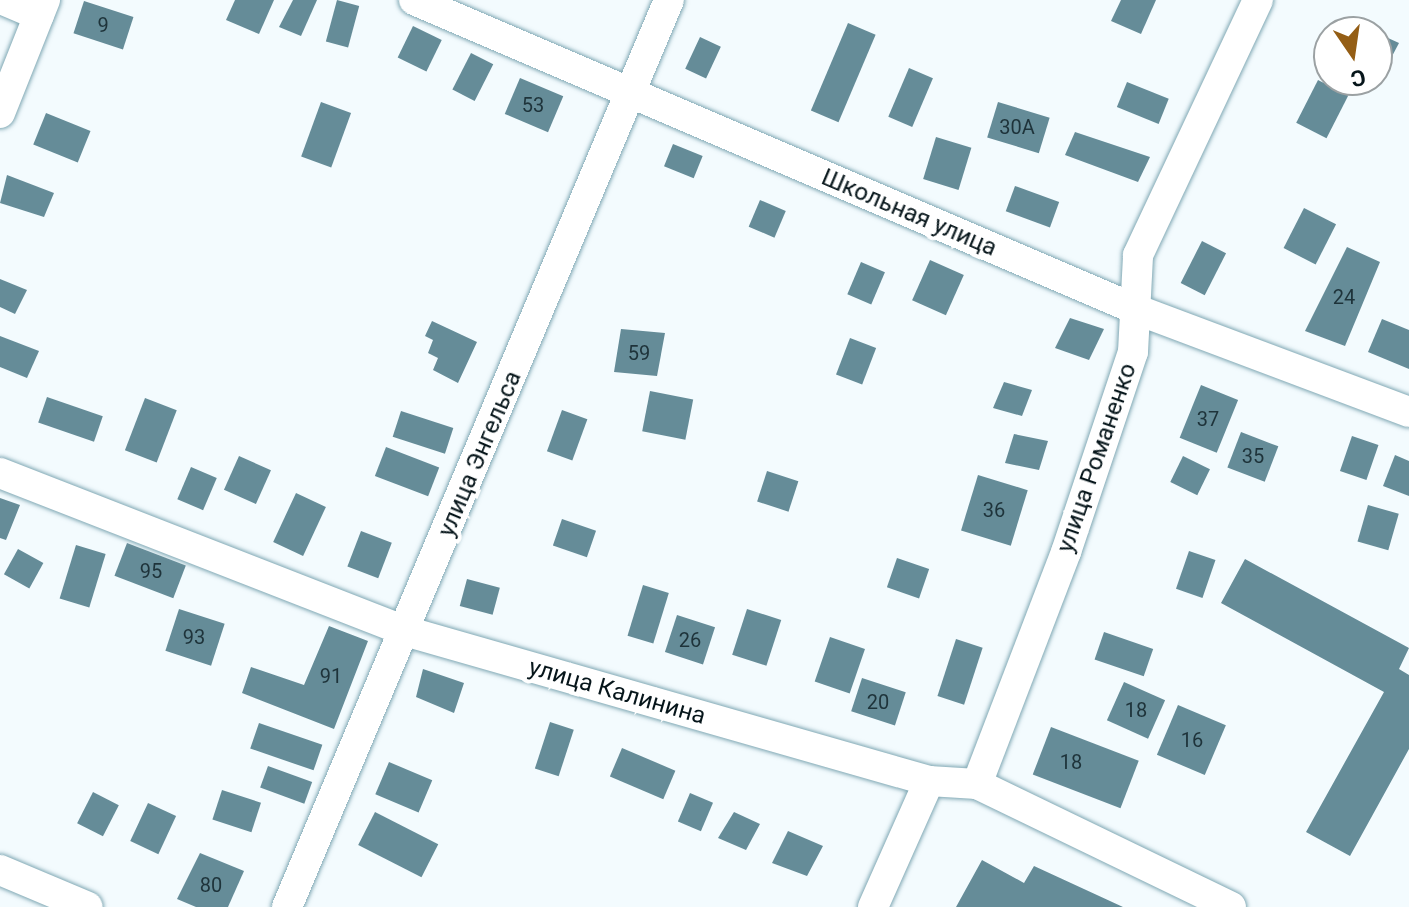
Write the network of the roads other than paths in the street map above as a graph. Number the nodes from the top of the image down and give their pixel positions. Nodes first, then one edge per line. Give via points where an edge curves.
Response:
1 (3, 0) edge
2 (414, 0) edge
3 (669, 0) edge
4 (1258, 0) edge
5 (42, 8) edge
6 (632, 95) junction
7 (0, 113) edge
8 (1135, 309) junction
9 (1409, 412) edge
10 (0, 473) edge
11 (405, 631) junction
12 (929, 781) junction
13 (977, 784) junction
14 (0, 870) edge
15 (88, 907) edge
16 (287, 907) edge
17 (873, 907) edge
18 (1231, 907) edge

1 - 5 street
2 - 6 street, Школьная улица
3 - 6 street, улица Энгельса
4 - 8 street, улица Романенко via 1138,255
5 - 7 street
6 - 8 street, Школьная улица
6 - 11 street, улица Энгельса
8 - 9 street, Школьная улица
8 - 13 street, улица Романенко via 1133,352
10 - 11 street, улица Калинина
11 - 12 street, улица Калинина
11 - 16 street, улица Энгельса
12 - 13 street, улица Калинина
12 - 17 street
13 - 18 street, улица Калинина
14 - 15 street

